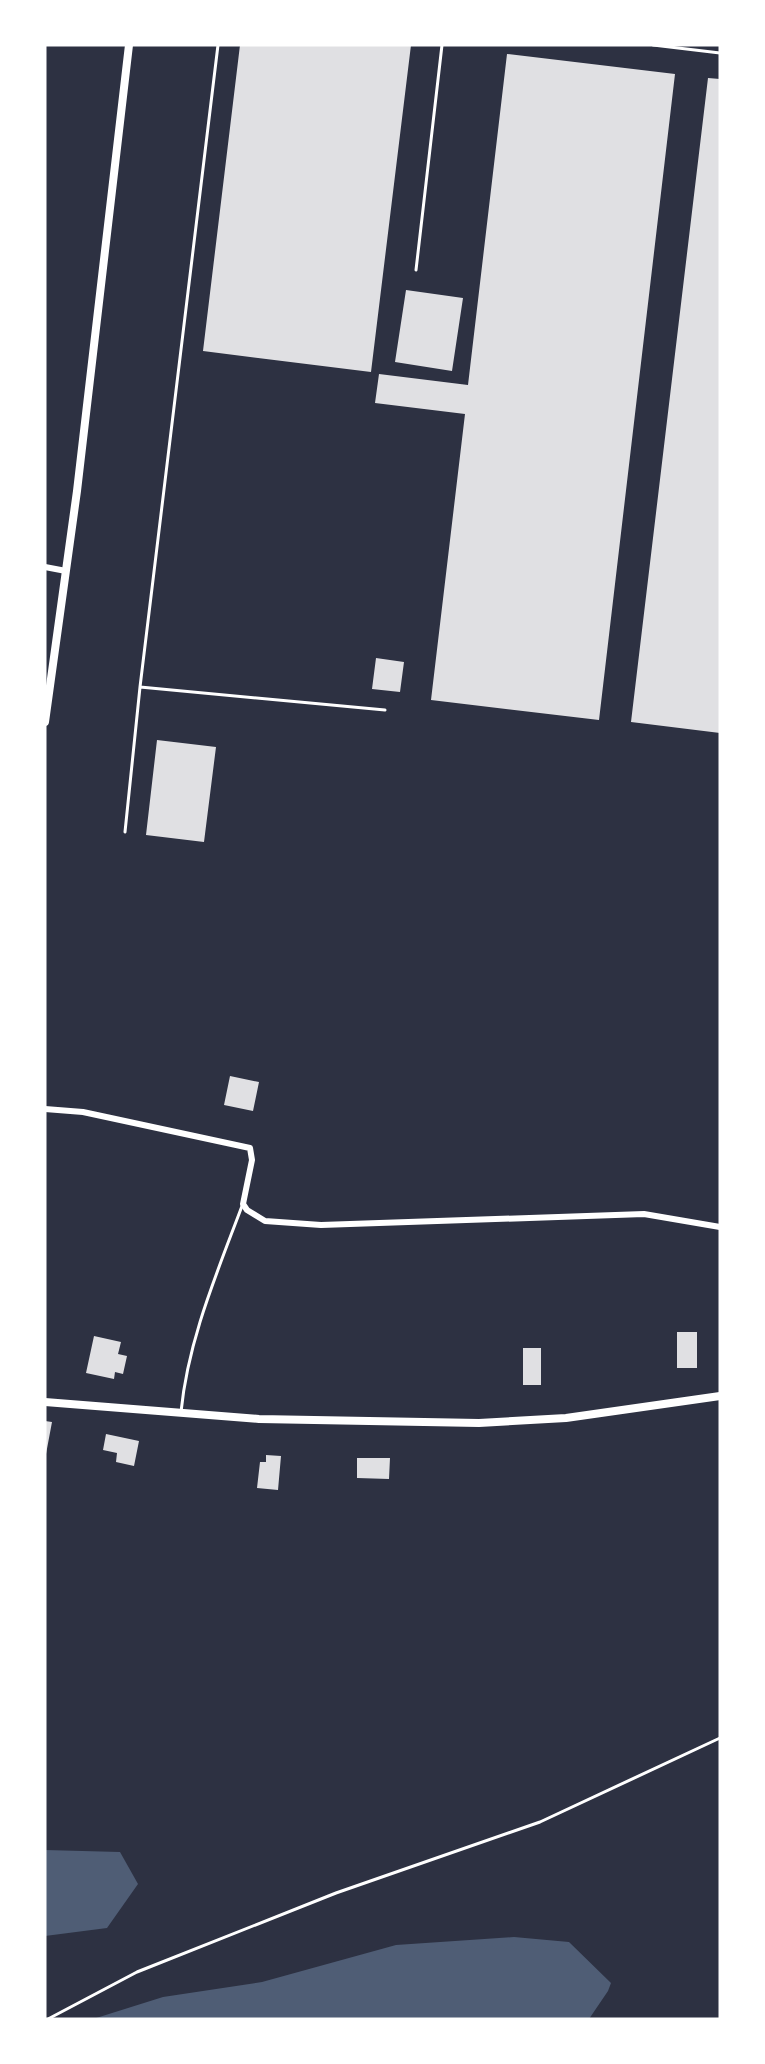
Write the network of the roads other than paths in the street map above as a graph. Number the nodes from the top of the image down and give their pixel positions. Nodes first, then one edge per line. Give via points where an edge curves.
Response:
1 (218, 45) edge
2 (442, 45) edge
3 (653, 45) edge
4 (129, 49) edge
5 (720, 53) edge
6 (416, 270) dead end
7 (45, 567) edge
8 (66, 571) junction
9 (140, 687) junction
10 (385, 710) dead end
11 (45, 722) edge
12 (125, 832) dead end
13 (45, 1109) edge
14 (243, 1204) junction
15 (720, 1227) edge
16 (720, 1396) edge
17 (45, 1402) edge
18 (181, 1414) junction

1 - 9 lane
2 - 6 lane
3 - 5 lane
4 - 8 street
7 - 8 street
8 - 11 street
9 - 10 lane
9 - 12 lane
13 - 14 street via 83,1112 250,1148 252,1160
14 - 15 street via 265,1221 321,1225 644,1214
14 - 18 lane via 199,1324 183,1386
16 - 18 street via 566,1418 479,1423
17 - 18 street

